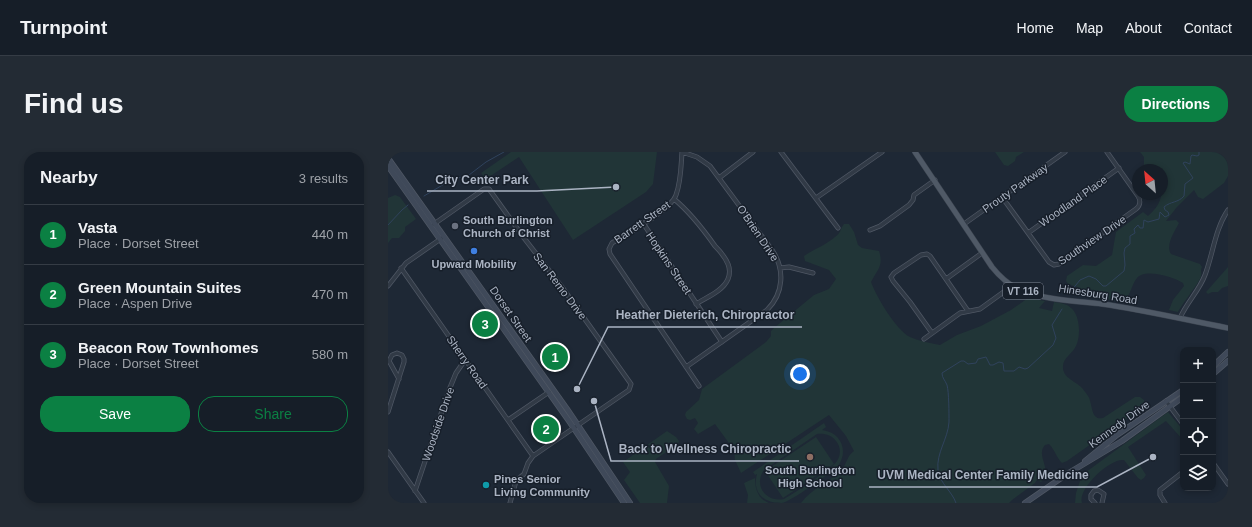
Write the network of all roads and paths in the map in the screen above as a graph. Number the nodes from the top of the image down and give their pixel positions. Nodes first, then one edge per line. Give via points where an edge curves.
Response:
1 (682, 152) edge
2 (753, 152) edge
3 (781, 152) edge
4 (882, 152) edge
5 (915, 152) edge
6 (1066, 152) edge
7 (1107, 152) edge
8 (388, 158) edge
9 (388, 166) edge
10 (1119, 168) junction
11 (720, 178) junction
12 (934, 180) junction
13 (1002, 197) junction
14 (816, 198) junction
15 (674, 199) junction
16 (1228, 210) edge
17 (643, 223) junction
18 (964, 224) junction
19 (433, 225) junction
20 (838, 228) dead end
21 (870, 230) dead end
22 (1028, 233) junction
23 (442, 238) junction
24 (982, 253) junction
25 (401, 268) junction
26 (780, 268) junction
27 (813, 273) dead end
28 (946, 279) junction
29 (1011, 285) junction
30 (388, 286) edge
31 (696, 304) junction
32 (968, 311) junction
33 (1180, 318) junction
34 (1228, 328) edge
35 (932, 333) junction
36 (924, 339) dead end
37 (722, 342) junction
38 (1228, 352) edge
39 (465, 360) junction
40 (1228, 362) edge
41 (1216, 363) edge
42 (686, 367) junction
43 (1216, 372) edge
44 (399, 379) junction
45 (698, 386) dead end
46 (549, 392) junction
47 (1180, 392) edge
48 (1180, 399) edge
49 (390, 400) edge
50 (1166, 401) junction
51 (1170, 406) junction
52 (388, 412) edge
53 (508, 420) junction
54 (1180, 420) edge
55 (576, 427) junction
56 (388, 452) edge
57 (533, 456) junction
58 (1216, 467) edge
59 (1067, 474) junction
60 (1180, 474) edge
61 (1228, 484) edge
62 (415, 491) junction
63 (424, 503) edge
64 (510, 503) edge
65 (624, 503) edge
66 (630, 503) edge
67 (1025, 503) edge
68 (1095, 503) edge
69 (1102, 503) edge
70 (1166, 503) edge

1 - 11 street, O'Brien Drive via 704,161
1 - 15 street, Barrett Street
2 - 11 street
3 - 14 street
4 - 14 street
5 - 12 main road, Hinesburg Road / VT 116
6 - 13 street, Prouty Parkway
7 - 10 street
8 - 19 main road, Dorset Street
9 - 19 main road, Dorset Street
10 - 22 street, Woodland Place
10 - 22 street, Southview Drive via 1138,196 1140,203 1136,210 1064,262 1057,265 1049,262
11 - 26 street, O'Brien Drive via 772,250
12 - 18 main road, Hinesburg Road / VT 116
12 - 21 street via 914,195 909,205 880,226
13 - 18 street, Prouty Parkway
13 - 22 street, Southview Drive
14 - 20 street
15 - 17 street, Barrett Street via 662,211
15 - 31 street via 693,215 726,260 730,270 725,284
16 - 33 street via 1220,226 1203,280
17 - 31 street, Hopkins Street
17 - 42 street, Barrett Street via 611,244 609,251
18 - 24 main road, Hinesburg Road / VT 116
19 - 23 main road, Dorset Street
19 - 55 street, San Remo Drive via 489,189 631,384 630,388
23 - 25 street
23 - 46 main road, Dorset Street
23 - 55 main road, Dorset Street
24 - 28 street
24 - 29 main road, Hinesburg Road / VT 116 via 995,271
25 - 30 street
25 - 39 street, Sherry Road
26 - 27 street via 789,267
26 - 37 street, O'Brien Drive via 780,288 772,304
28 - 32 street
28 - 35 street via 930,256 925,253 892,276 892,281
29 - 32 street via 980,309
29 - 33 main road, Hinesburg Road / VT 116 via 1048,297
31 - 37 street, Hopkins Street
32 - 35 street via 958,314
33 - 34 main road, Hinesburg Road / VT 116
35 - 36 street
37 - 42 street, O'Brien Drive
38 - 41 main road
39 - 53 street, Sherry Road
39 - 62 street, Woodside Drive via 449,390
40 - 43 main road
42 - 45 street, Barrett Street
44 - 44 street via 390,361 392,355 397,353 404,359
44 - 49 street
46 - 53 street
46 - 55 main road, Dorset Street
47 - 50 main road, Kennedy Drive
48 - 51 main road, Kennedy Drive
49 - 52 street
50 - 51 street
50 - 59 main road, Kennedy Drive
51 - 54 street
51 - 59 main road, Kennedy Drive via 1122,441
53 - 57 street, Sherry Road
55 - 57 street
55 - 65 main road, Dorset Street
55 - 66 main road, Dorset Street
56 - 62 street
57 - 64 street via 524,474 516,481
58 - 61 street
59 - 67 main road, Kennedy Drive
60 - 70 street via 1160,490 1160,495
62 - 63 street
68 - 69 street via 1091,496 1098,490 1104,494

